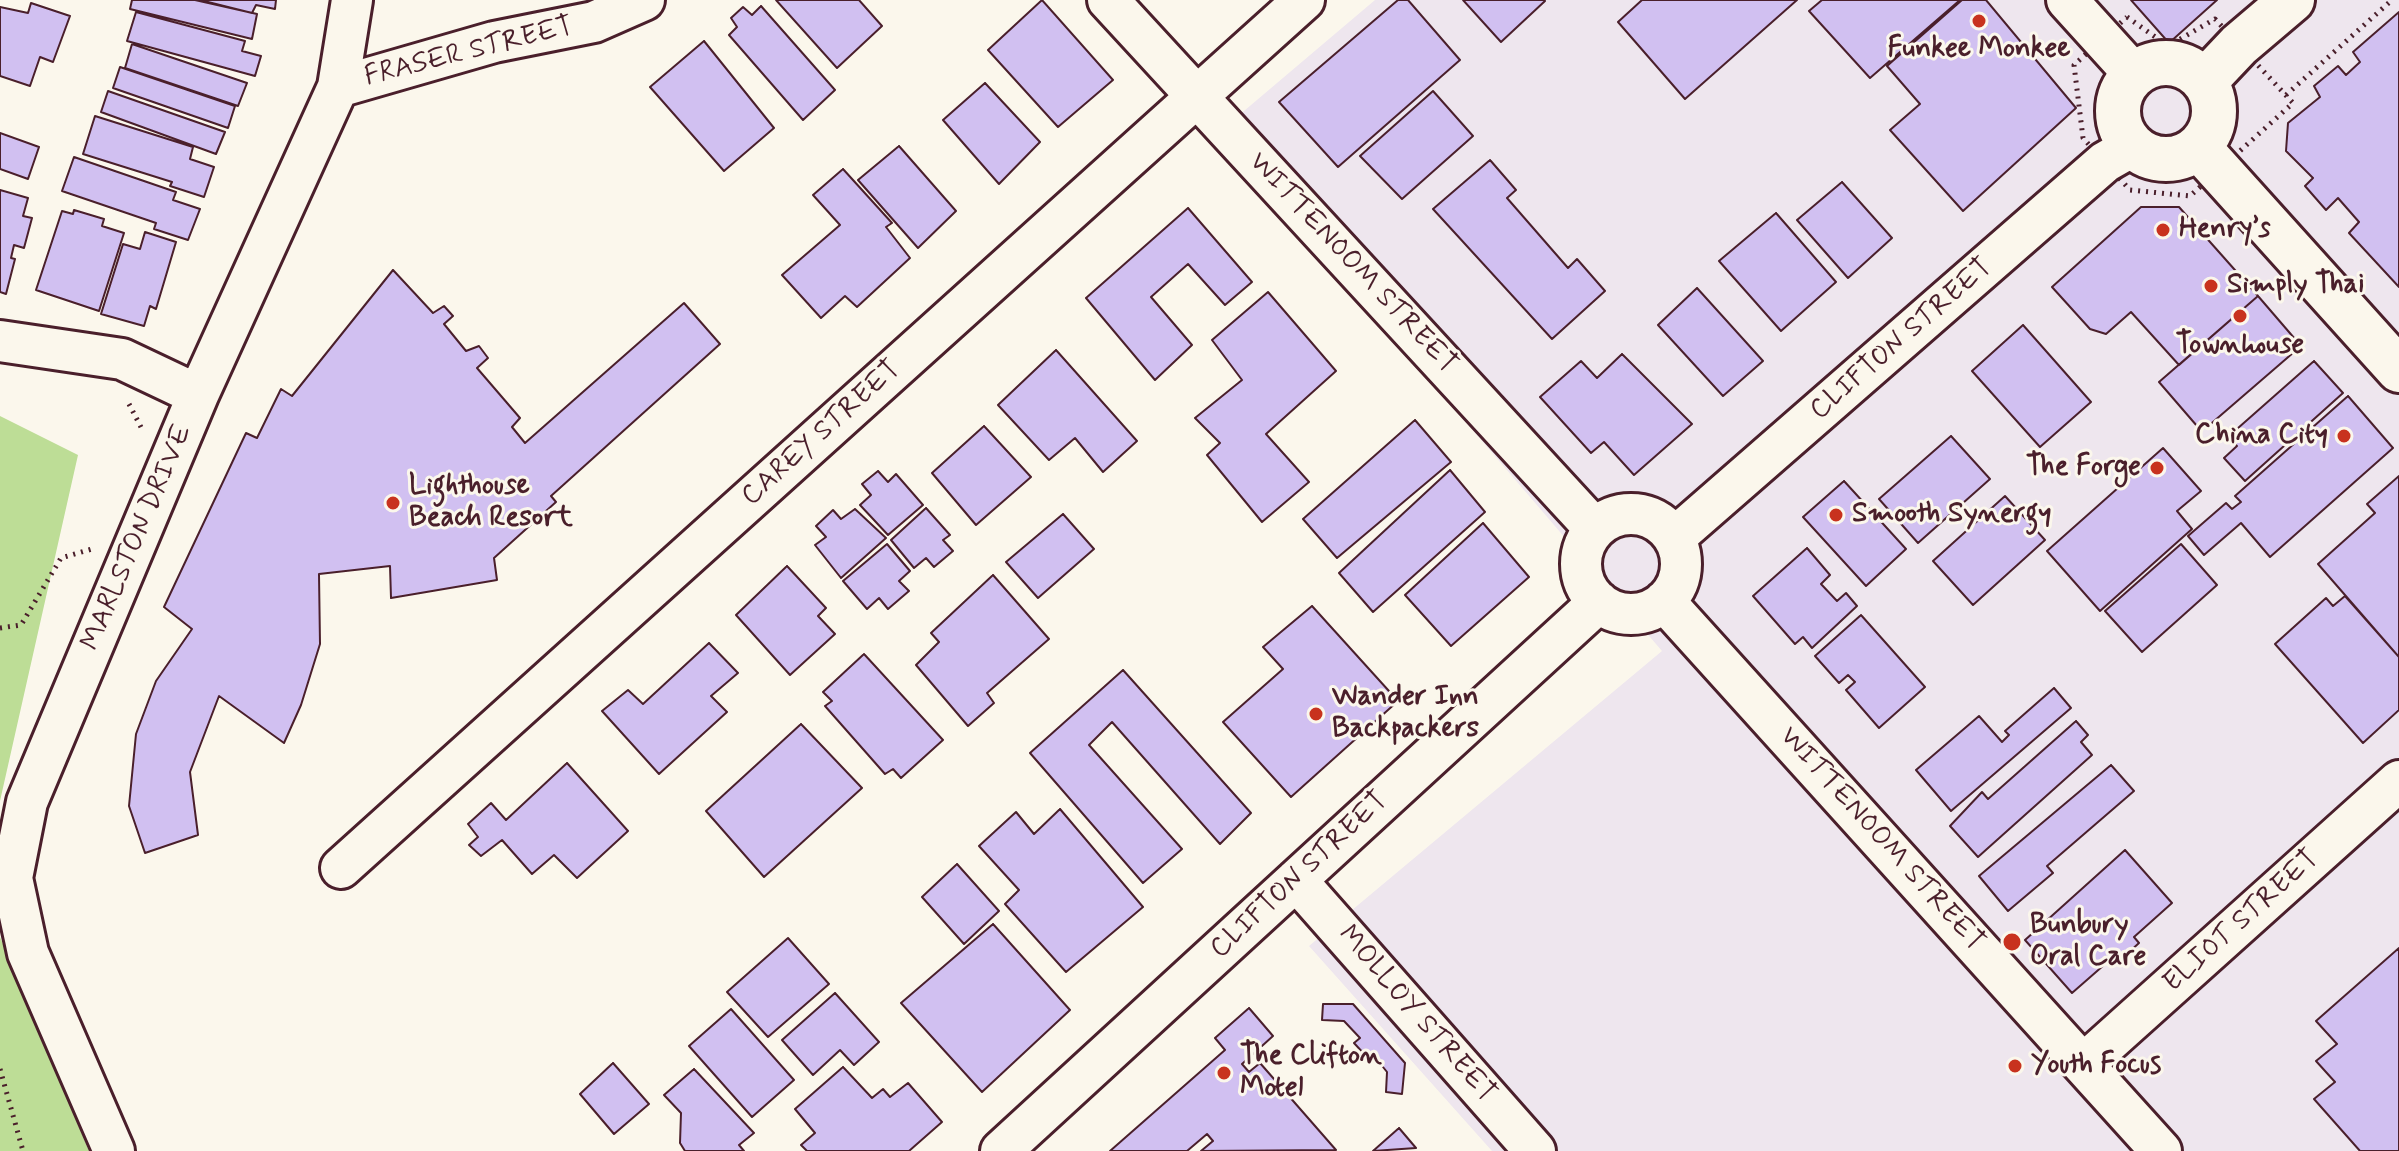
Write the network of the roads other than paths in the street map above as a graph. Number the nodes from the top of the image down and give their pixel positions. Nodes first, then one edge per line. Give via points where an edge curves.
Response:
1 (352, 0) edge
2 (644, 0) edge
3 (1108, 0) edge
4 (1304, 0) edge
5 (2067, 0) edge
6 (2292, 0) edge
7 (2134, 74) junction
8 (2205, 81) junction
9 (338, 87) junction
10 (1196, 96) junction
11 (2133, 146) junction
12 (2198, 147) junction
13 (0, 341) edge
14 (2399, 370) edge
15 (198, 395) junction
16 (1595, 529) junction
17 (1674, 538) junction
18 (1664, 601) junction
19 (1599, 602) junction
20 (2399, 781) edge
21 (341, 868) dead end
22 (1296, 880) junction
23 (2085, 1063) junction
24 (114, 1151) edge
25 (1001, 1151) edge
26 (1535, 1151) edge
27 (2161, 1151) edge

1 - 9 street, MARLSTON DRIVE
2 - 9 street, FRASER STREET via 594,22 494,42
3 - 10 street, WITTENOOM STREET
4 - 10 street, CAREY STREET
5 - 7 street
6 - 8 main road
7 - 8 main road via 2163,62 2178,63
7 - 11 main road via 2118,103 2121,126
8 - 12 main road via 2212,93 2214,122
9 - 15 street, MARLSTON DRIVE
10 - 16 street, WITTENOOM STREET
10 - 21 street, CAREY STREET
11 - 12 main road via 2159,159 2187,155
11 - 17 street, CLIFTON STREET via 2105,162
12 - 14 main road
13 - 15 street via 122,359
15 - 24 street, MARLSTON DRIVE via 27,802 12,878 28,953
16 - 17 street via 1632,513 1656,521
16 - 19 street via 1581,567 1584,583
17 - 18 street via 1680,572
18 - 19 street via 1635,614 1619,613
18 - 23 street, WITTENOOM STREET
19 - 22 street, CLIFTON STREET
20 - 23 street, ELIOT STREET
22 - 25 street, CLIFTON STREET
22 - 26 street, MOLLOY STREET
23 - 27 street, WITTENOOM STREET

